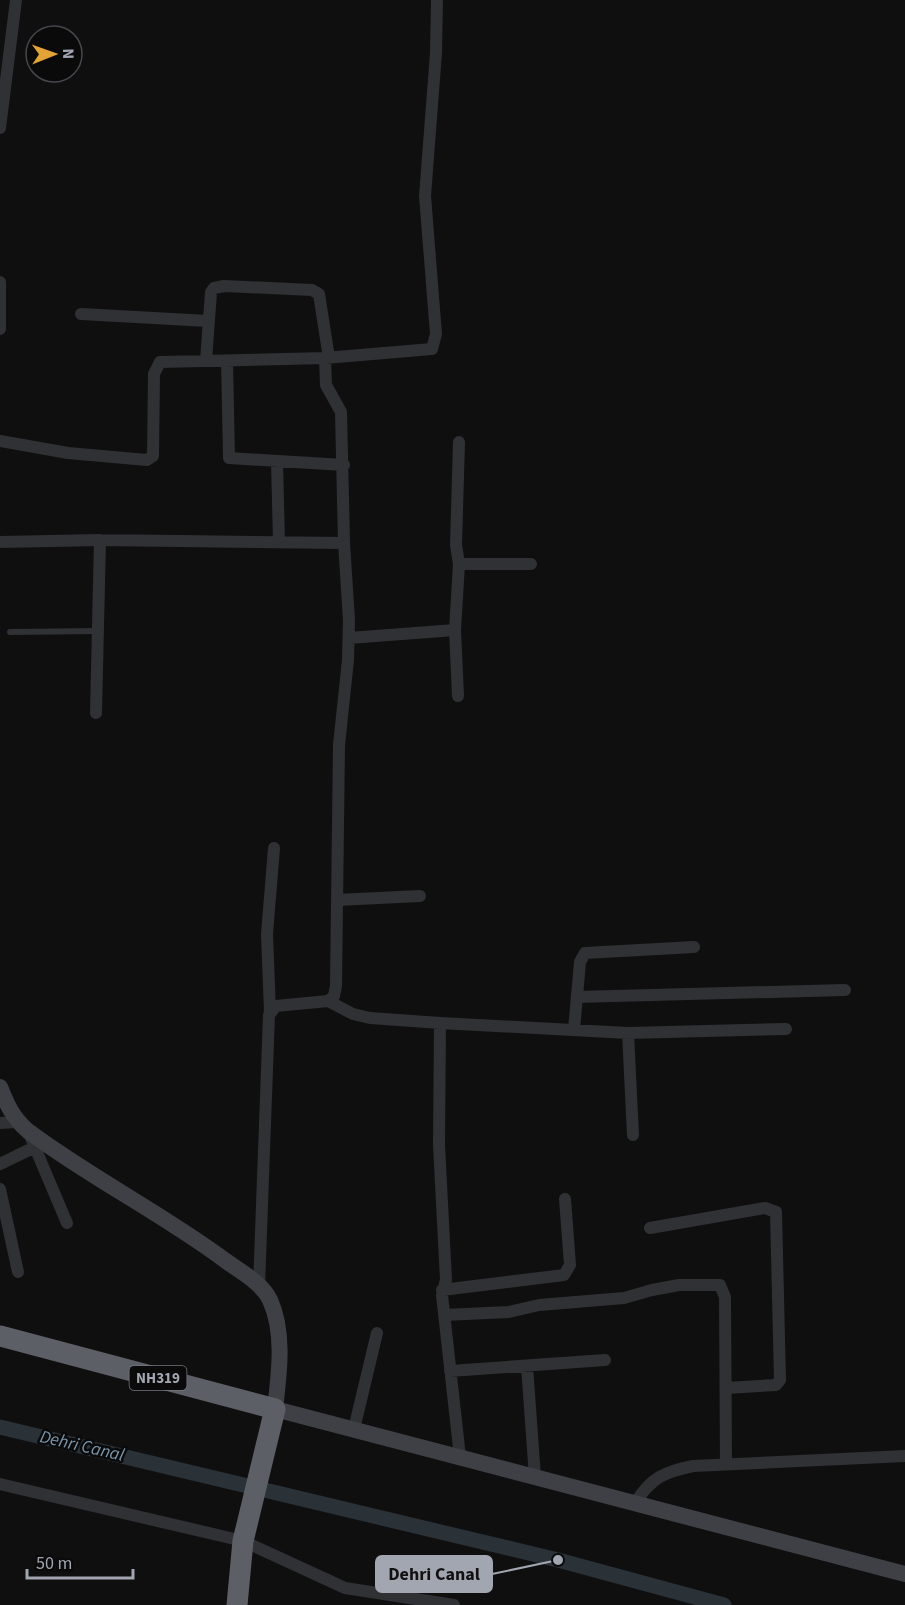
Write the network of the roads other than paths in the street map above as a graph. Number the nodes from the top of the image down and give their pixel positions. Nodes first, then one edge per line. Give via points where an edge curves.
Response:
1 (16, 0) edge
2 (437, 0) edge
3 (0, 128) edge
4 (0, 282) edge
5 (81, 314) dead end
6 (208, 321) junction
7 (0, 329) edge
8 (327, 358) junction
9 (227, 361) junction
10 (206, 362) junction
11 (0, 441) edge
12 (459, 442) dead end
13 (277, 461) junction
14 (344, 465) junction
15 (99, 540) junction
16 (0, 542) edge
17 (279, 542) junction
18 (344, 543) junction
19 (459, 564) junction
20 (531, 564) dead end
21 (455, 630) junction
22 (98, 631) junction
23 (10, 633) dead end
24 (349, 638) junction
25 (458, 696) dead end
26 (96, 713) dead end
27 (274, 848) dead end
28 (420, 896) dead end
29 (337, 900) junction
30 (694, 947) dead end
31 (845, 990) dead end
32 (577, 997) junction
33 (328, 1001) junction
34 (270, 1012) junction
35 (440, 1023) junction
36 (786, 1029) dead end
37 (574, 1030) junction
38 (628, 1033) junction
39 (0, 1087) edge
40 (0, 1123) edge
41 (23, 1126) junction
42 (633, 1135) dead end
43 (35, 1147) junction
44 (0, 1164) edge
45 (0, 1189) edge
46 (565, 1199) dead end
47 (67, 1223) dead end
48 (650, 1228) dead end
49 (18, 1272) dead end
50 (259, 1287) junction
51 (442, 1290) junction
52 (444, 1315) junction
53 (377, 1333) dead end
54 (0, 1336) edge
55 (605, 1360) dead end
56 (527, 1366) junction
57 (450, 1371) junction
58 (726, 1388) junction
59 (275, 1409) junction
60 (354, 1429) junction
61 (905, 1456) edge
62 (460, 1457) junction
63 (726, 1464) junction
64 (535, 1476) junction
65 (0, 1484) edge
66 (635, 1503) junction
67 (243, 1541) junction
68 (905, 1574) edge
69 (237, 1605) edge
70 (454, 1605) edge

1 - 3 street
2 - 8 street via 425,196 436,341 432,349 423,351
4 - 7 street
5 - 6 street
6 - 8 street via 211,292 218,286 316,291 321,297
6 - 10 street
8 - 9 street
8 - 14 street via 325,381 341,412
9 - 10 street
9 - 13 street via 227,457
10 - 11 street via 156,365 150,460 68,453
12 - 19 street
13 - 14 street
13 - 17 street
14 - 18 street
15 - 16 street
15 - 17 street
15 - 22 street
17 - 18 street
18 - 24 street
19 - 20 street
19 - 21 street
21 - 24 street
21 - 25 street
22 - 23 lane
22 - 26 street
24 - 29 street via 339,745
27 - 34 street via 267,934
28 - 29 street
29 - 33 street via 336,986
30 - 32 street via 585,953 580,962
31 - 32 street
32 - 37 street
33 - 34 street via 281,1005
33 - 35 street via 370,1018
34 - 50 street
35 - 37 street
35 - 51 street via 439,1145 446,1276
36 - 38 street
37 - 38 street
38 - 42 street
39 - 41 street
40 - 41 street
41 - 43 street
41 - 50 street via 209,1248
43 - 44 street
43 - 47 street
45 - 49 street
46 - 51 street via 570,1265 564,1275
48 - 58 street via 765,1208 776,1212 780,1380 776,1385
50 - 59 street via 269,1299 278,1340
51 - 52 street
52 - 57 street
52 - 58 street via 509,1312 533,1306 624,1298 679,1285 717,1284 725,1297
53 - 60 street
54 - 59 highway, NH319
55 - 56 street
56 - 57 street
56 - 64 street
57 - 62 street
58 - 63 street
59 - 60 street
59 - 67 highway
60 - 62 street
61 - 63 street
62 - 64 street
63 - 66 street via 693,1466 660,1475 646,1485
64 - 66 street
65 - 67 street
66 - 68 street
67 - 69 highway
67 - 70 street via 345,1588

